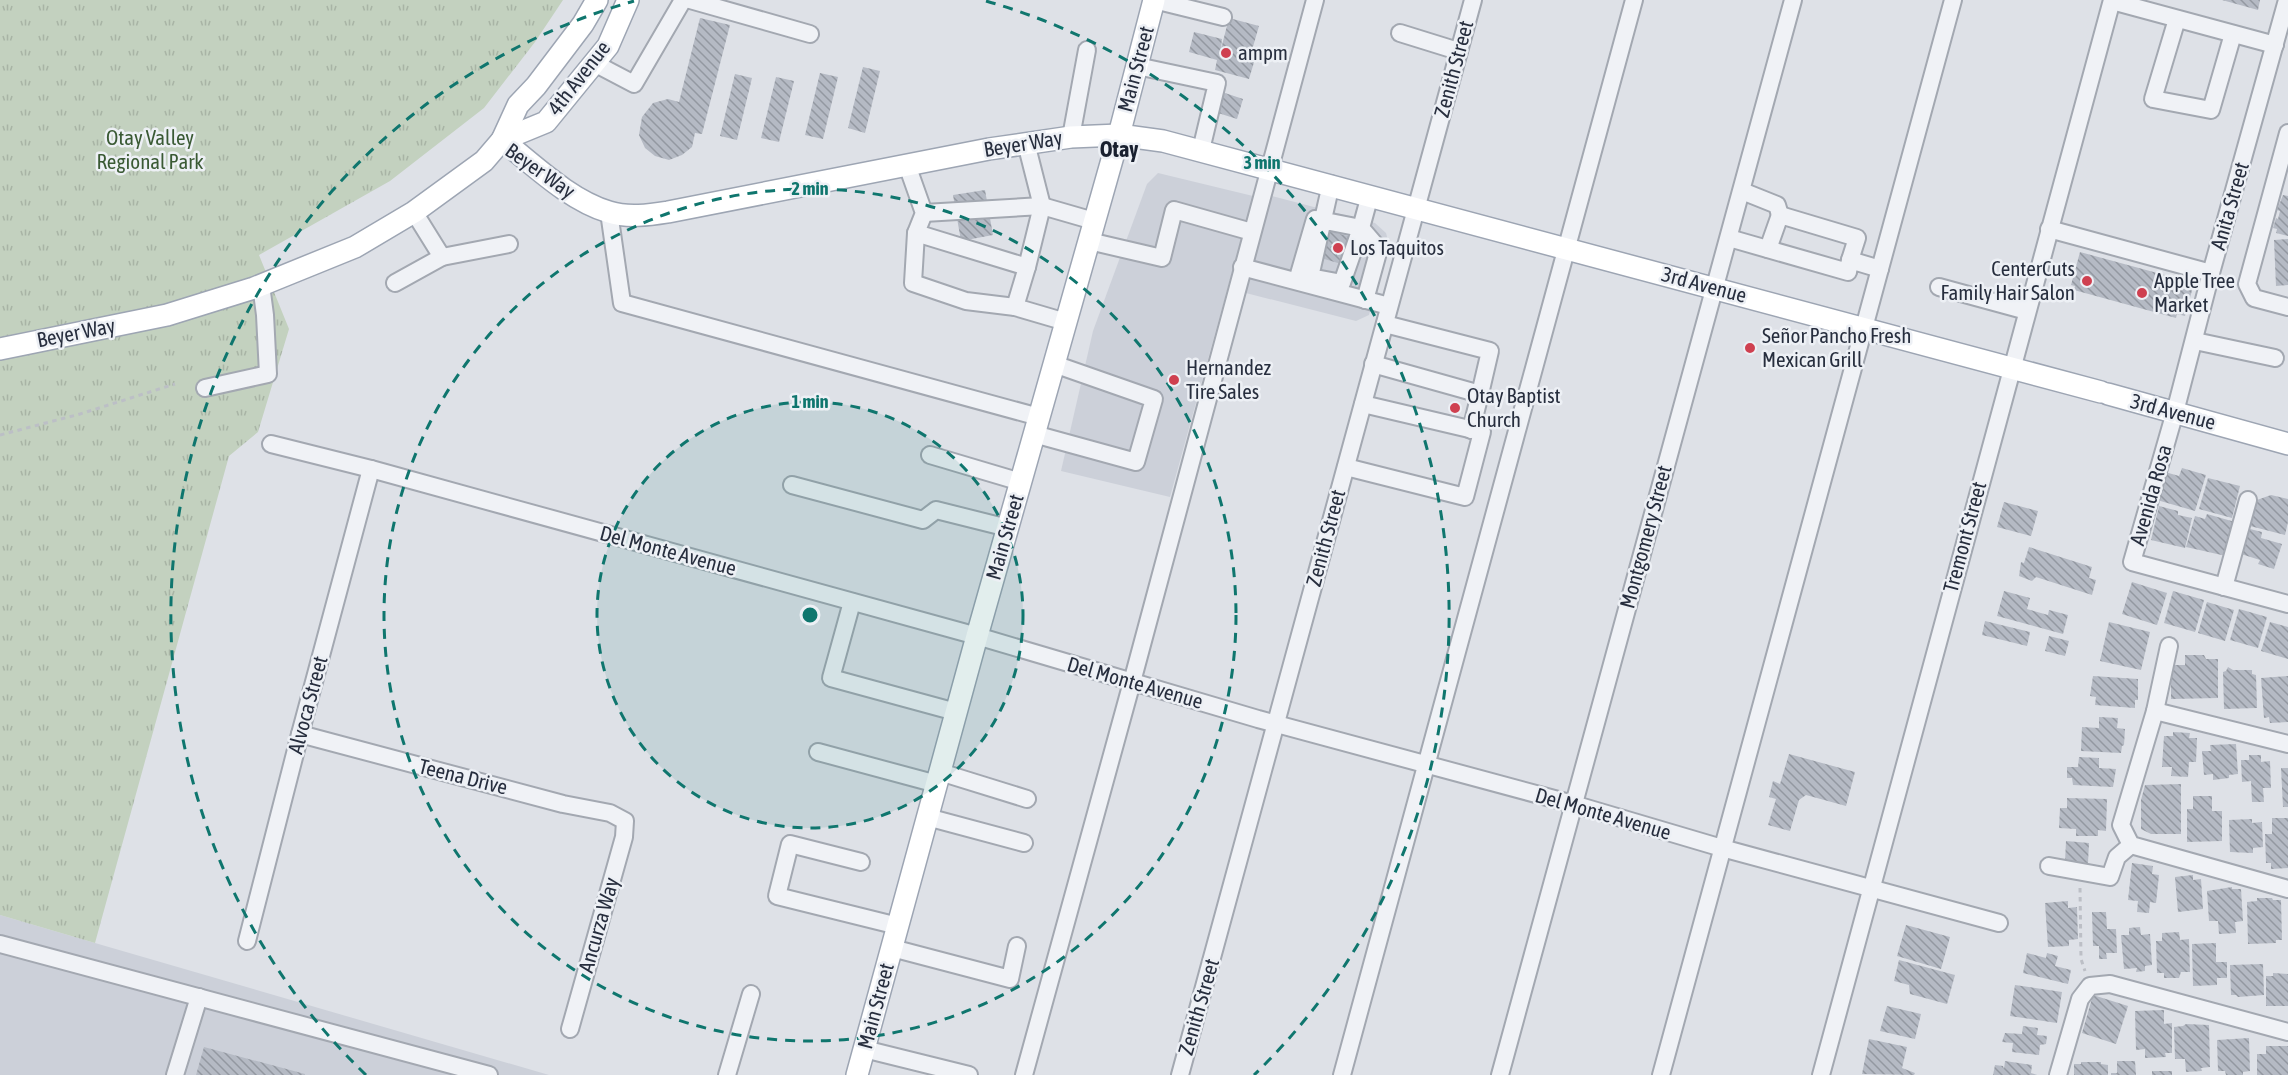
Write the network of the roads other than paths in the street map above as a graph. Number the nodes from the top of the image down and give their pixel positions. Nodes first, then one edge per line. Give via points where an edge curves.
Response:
1 (597, 0) edge
2 (628, 0) edge
3 (682, 0) edge
4 (690, 0) edge
5 (1154, 0) edge
6 (1315, 0) edge
7 (1473, 0) edge
8 (1634, 0) edge
9 (1793, 0) edge
10 (1953, 0) edge
11 (2288, 0) edge
12 (2112, 1) edge
13 (1223, 17) dead end
14 (2177, 19) junction
15 (1400, 33) dead end
16 (810, 34) dead end
17 (2233, 34) junction
18 (2275, 45) junction
19 (1087, 50) dead end
20 (1458, 51) junction
21 (594, 63) junction
22 (1137, 66) junction
23 (2288, 133) edge
24 (1119, 135) junction
25 (1071, 136) junction
26 (502, 140) junction
27 (1026, 143) junction
28 (1201, 150) junction
29 (907, 165) junction
30 (2284, 165) edge
31 (1269, 168) junction
32 (1331, 184) junction
33 (1742, 190) junction
34 (1370, 195) junction
35 (1042, 206) junction
36 (1416, 207) junction
37 (414, 212) junction
38 (609, 213) junction
39 (924, 213) junction
40 (1780, 215) junction
41 (1322, 220) junction
42 (1361, 228) junction
43 (2049, 230) junction
44 (1092, 231) junction
45 (1252, 231) junction
46 (916, 232) junction
47 (1729, 238) junction
48 (509, 244) dead end
49 (1565, 248) junction
50 (1768, 249) junction
51 (442, 257) junction
52 (1850, 260) junction
53 (1027, 267) junction
54 (1242, 267) junction
55 (1880, 269) junction
56 (2211, 273) junction
57 (1297, 281) junction
58 (395, 283) dead end
59 (261, 285) junction
60 (1940, 287) dead end
61 (1715, 288) junction
62 (1365, 300) junction
63 (1389, 306) junction
64 (1015, 307) junction
65 (2288, 307) edge
66 (2027, 311) junction
67 (1066, 322) junction
68 (1384, 324) junction
69 (1863, 328) junction
70 (2195, 341) junction
71 (0, 349) edge
72 (2275, 358) dead end
73 (1054, 364) junction
74 (1373, 364) junction
75 (2011, 368) junction
76 (205, 388) dead end
77 (1480, 394) junction
78 (1363, 404) junction
79 (2175, 412) junction
80 (1037, 425) junction
81 (1471, 430) junction
82 (271, 444) dead end
83 (2288, 444) edge
84 (930, 455) dead end
85 (1346, 467) junction
86 (371, 469) junction
87 (1021, 482) junction
88 (792, 485) dead end
89 (2248, 500) dead end
90 (1008, 528) junction
91 (2224, 587) junction
92 (852, 602) junction
93 (2288, 604) edge
94 (977, 636) junction
95 (2169, 646) dead end
96 (1132, 682) junction
97 (956, 711) junction
98 (2155, 711) junction
99 (1276, 724) junction
100 (300, 734) junction
101 (2288, 744) edge
102 (818, 753) dead end
103 (1425, 764) junction
104 (938, 778) junction
105 (1027, 799) dead end
106 (1573, 804) junction
107 (927, 817) junction
108 (625, 821) joint
109 (1024, 843) dead end
110 (2131, 846) junction
111 (1722, 848) junction
112 (861, 862) dead end
113 (2049, 866) dead end
114 (1870, 888) junction
115 (2288, 889) edge
116 (1999, 923) dead end
117 (898, 926) junction
118 (247, 941) dead end
119 (0, 944) edge
120 (1017, 946) dead end
121 (892, 948) junction
122 (751, 994) dead end
123 (200, 997) junction
124 (570, 1029) dead end
125 (2288, 1032) edge
126 (864, 1049) junction
127 (969, 1074) edge
128 (175, 1075) edge
129 (489, 1075) edge
130 (727, 1075) edge
131 (857, 1075) edge
132 (1024, 1075) edge
133 (1180, 1075) edge
134 (1342, 1075) edge
135 (1500, 1075) edge
136 (1661, 1075) edge
137 (1821, 1075) edge
138 (2058, 1075) edge

1 - 26 main road, 4th Avenue via 583,24 518,105
2 - 21 main road, 4th Avenue via 608,46
3 - 21 street via 634,84
4 - 16 street
5 - 13 street
5 - 22 main road, Main Street
6 - 31 street
7 - 20 street, Zenith Street
8 - 49 street
9 - 33 street, Montgomery Street
10 - 55 street
11 - 18 street, Anita Street
12 - 14 street
12 - 43 street, Tremont Street
14 - 17 street
14 - 17 street via 2153,99 2211,110
15 - 20 street
17 - 18 street
18 - 56 street, Anita Street
19 - 25 street
20 - 36 street, Zenith Street
21 - 26 main road, 4th Avenue via 546,122
22 - 24 main road, Main Street
22 - 28 street via 1217,83
23 - 30 street
24 - 25 main road, Beyer Way
24 - 28 main road, 3rd Avenue
24 - 44 main road, Main Street
25 - 27 main road, Beyer Way
26 - 37 main road, Beyer Way via 484,161
26 - 38 main road, Beyer Way via 579,198
27 - 29 main road, Beyer Way
27 - 35 street
28 - 31 main road, 3rd Avenue
29 - 38 main road, Beyer Way via 668,212 637,216
29 - 39 street
30 - 65 street via 2247,284 2254,298
31 - 32 main road, 3rd Avenue
31 - 45 street
32 - 34 main road, 3rd Avenue
32 - 41 street
33 - 40 street via 1777,205
33 - 47 street, Montgomery Street
34 - 36 main road, 3rd Avenue
34 - 42 street
35 - 39 street
35 - 44 street
35 - 53 street
36 - 49 main road, 3rd Avenue
36 - 63 street, Zenith Street
37 - 51 street
37 - 59 main road, Beyer Way via 355,246
38 - 80 street via 622,303
39 - 46 street
40 - 50 street
40 - 52 street via 1857,238
41 - 42 street
41 - 42 street via 1310,277 1342,283
41 - 57 street via 1315,219
42 - 62 street via 1380,249
43 - 56 street
43 - 66 street, Tremont Street
44 - 45 street via 1162,258 1174,210
44 - 67 main road, Main Street
45 - 54 street
46 - 53 street
46 - 64 street via 914,283 966,301
47 - 50 street
47 - 61 street, Montgomery Street
48 - 51 street
49 - 61 main road, 3rd Avenue
49 - 103 street
50 - 52 street via 1848,272
51 - 58 street
52 - 55 street
53 - 64 street
54 - 57 street
54 - 96 street
55 - 69 street
56 - 70 street, Anita Street
57 - 62 street
59 - 71 main road, Beyer Way via 167,315
59 - 76 street via 268,374
60 - 66 street
61 - 69 main road, 3rd Avenue
61 - 106 street, Montgomery Street
62 - 63 street
63 - 68 street, Zenith Street
64 - 67 street
66 - 75 street, Tremont Street
67 - 73 main road, Main Street
68 - 74 street, Zenith Street
68 - 77 street via 1490,351
69 - 75 main road, 3rd Avenue
69 - 111 street
70 - 72 street
70 - 79 street, Anita Street
73 - 80 main road, Main Street
73 - 80 street via 1154,399 1136,462
74 - 77 street
74 - 78 street, Zenith Street
75 - 79 main road, 3rd Avenue
75 - 114 street, Tremont Street
77 - 81 street
78 - 81 street
78 - 85 street, Zenith Street
79 - 83 main road, 3rd Avenue
79 - 91 street, Avenida Rosa via 2132,562
80 - 87 main road, Main Street
81 - 85 street via 1482,432 1465,497
82 - 86 street, Del Monte Avenue
84 - 87 street
85 - 99 street, Zenith Street
86 - 92 street, Del Monte Avenue
86 - 100 street, Alvoca Street
87 - 90 main road, Main Street
88 - 90 street via 923,520 936,510
89 - 91 street
90 - 94 main road, Main Street
91 - 93 street, Avenida Rosa
92 - 94 street, Del Monte Avenue
92 - 97 street via 831,678
94 - 96 street, Del Monte Avenue
94 - 97 main road, Main Street
95 - 98 street
96 - 99 street, Del Monte Avenue
96 - 132 street
97 - 104 main road, Main Street
98 - 101 street
98 - 110 street via 2121,825
99 - 103 street, Del Monte Avenue
99 - 133 street, Zenith Street
100 - 108 street, Teena Drive via 610,813
100 - 118 street, Alvoca Street
102 - 104 street
103 - 106 street, Del Monte Avenue
103 - 134 street
104 - 105 street
104 - 107 main road, Main Street
106 - 111 street, Del Monte Avenue
106 - 135 street, Montgomery Street
107 - 109 street
107 - 117 main road, Main Street
108 - 124 street, Ancurza Way via 624,837
110 - 113 street via 2117,857 2110,877
110 - 115 street
111 - 114 street, Del Monte Avenue
111 - 136 street
112 - 117 street via 790,844 777,896
114 - 116 street, Del Monte Avenue
114 - 137 street, Tremont Street
117 - 121 main road, Main Street
119 - 123 street
120 - 121 street via 1010,979
121 - 126 main road, Main Street
122 - 130 street
123 - 128 street
123 - 129 street
125 - 138 street via 2110,984 2090,986 2080,999
126 - 127 street
126 - 131 main road, Main Street

